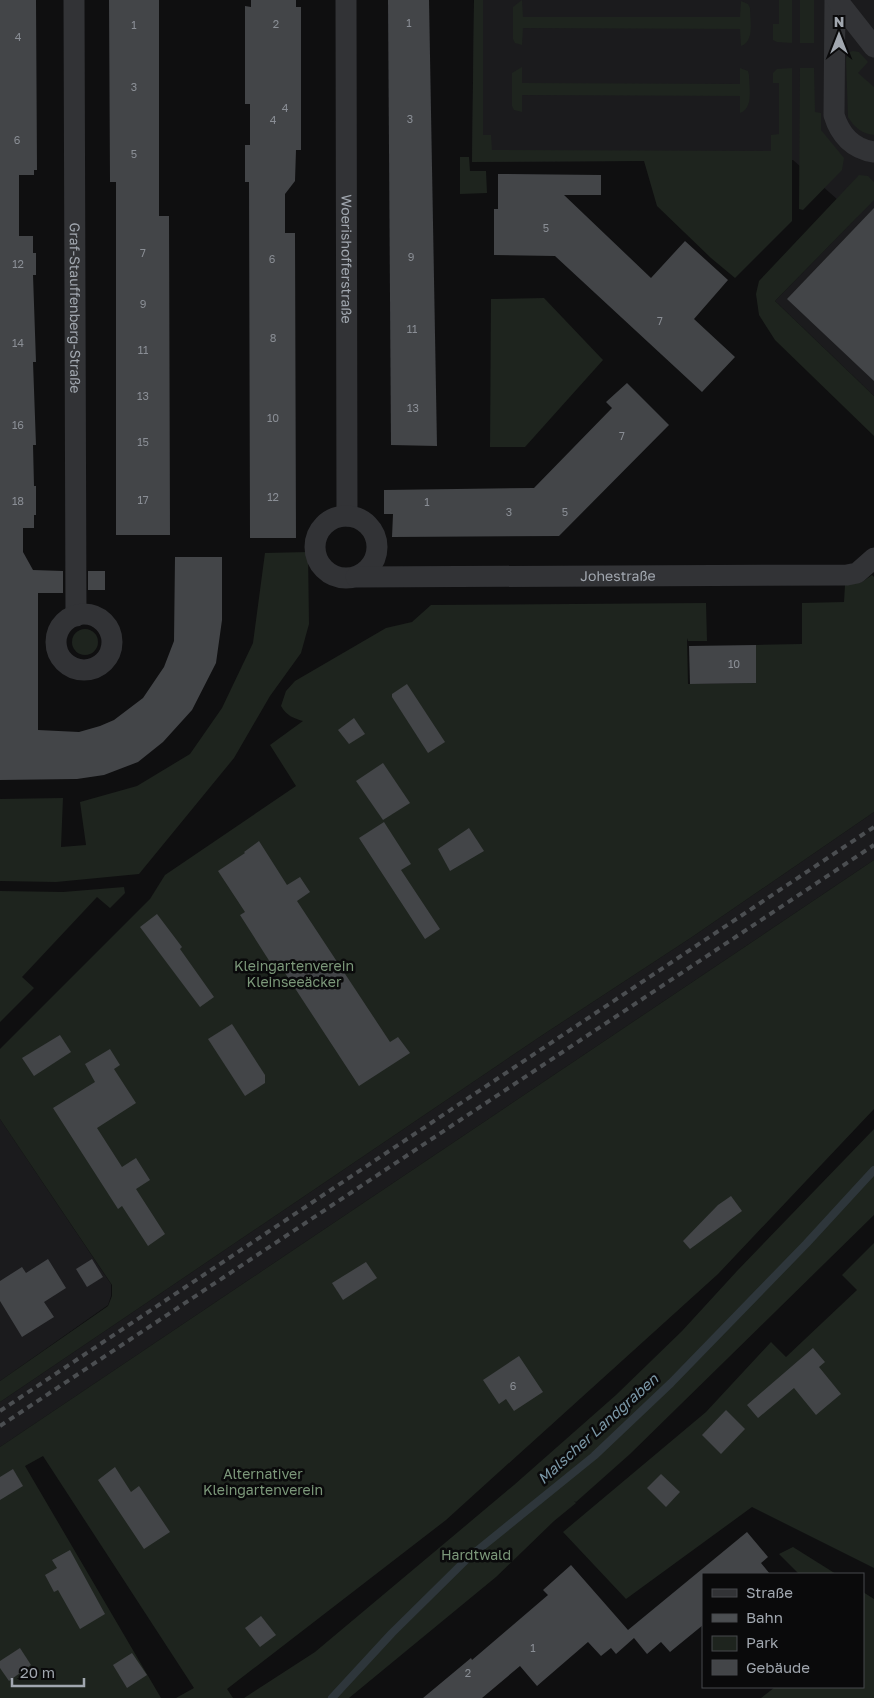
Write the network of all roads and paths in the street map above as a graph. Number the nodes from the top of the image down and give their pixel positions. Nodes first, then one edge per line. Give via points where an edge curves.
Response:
1 (74, 0) edge
2 (346, 0) edge
3 (836, 0) edge
4 (874, 48) edge
5 (874, 152) edge
6 (347, 516) junction
7 (874, 558) edge
8 (356, 577) junction
9 (76, 616) dead end

1 - 9 street, Graf-Stauffenberg-Straße
2 - 6 street, Woerishofferstraße
3 - 4 street
3 - 5 street via 834,115 848,140 857,147
6 - 8 street via 370,527 377,545 375,558
6 - 8 street via 333,519 322,527 317,536 315,556 327,572 336,577
7 - 8 street, Johestraße via 857,573 847,575

